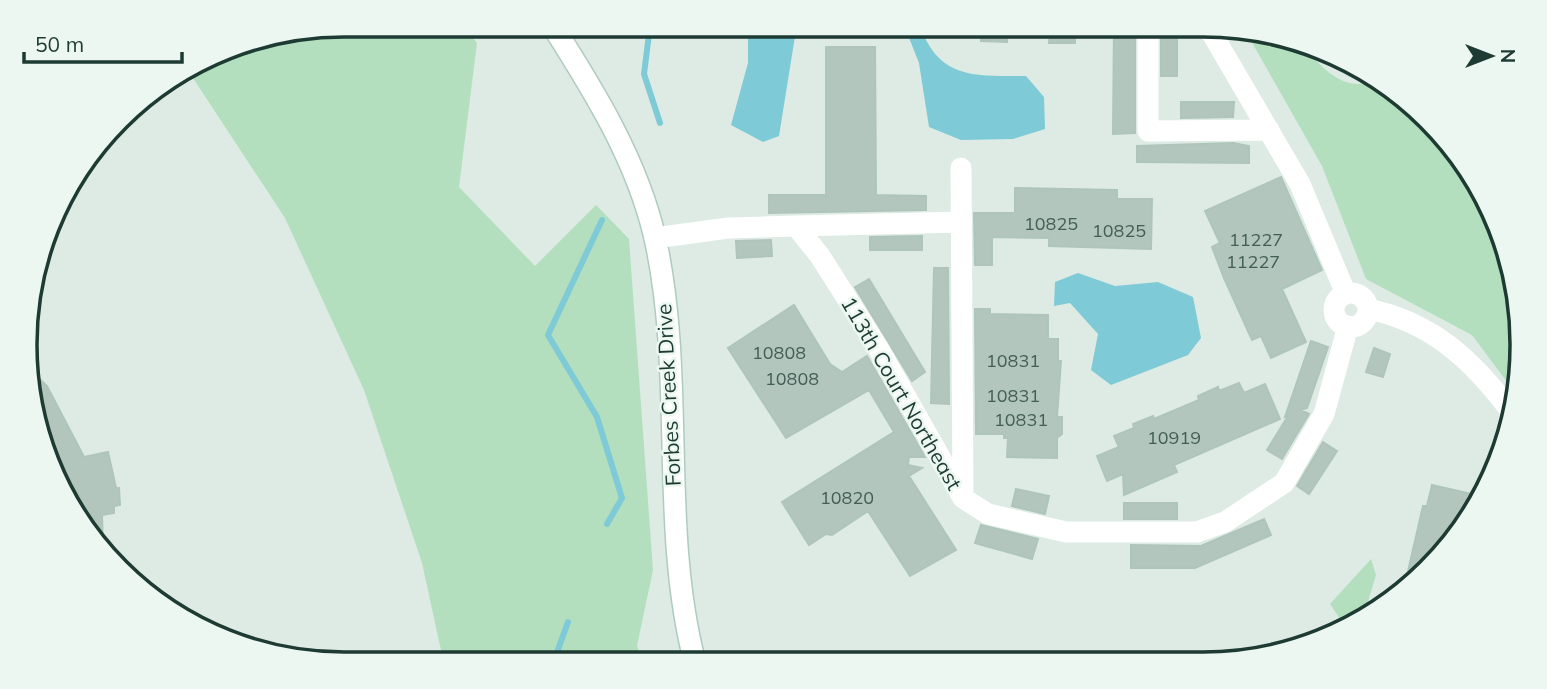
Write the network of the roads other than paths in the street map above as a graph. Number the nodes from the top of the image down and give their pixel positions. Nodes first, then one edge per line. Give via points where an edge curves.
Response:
1 (560, 37) edge
2 (1148, 37) edge
3 (1214, 37) edge
4 (1269, 130) junction
5 (961, 168) dead end
6 (961, 222) junction
7 (796, 226) junction
8 (655, 238) junction
9 (1346, 294) junction
10 (1368, 309) junction
11 (1348, 327) junction
12 (1504, 403) edge
13 (963, 498) junction
14 (692, 652) edge

1 - 8 street, Forbes Creek Drive via 598,97 634,172
2 - 4 street via 1148,131
3 - 4 street
4 - 9 street via 1300,184
5 - 6 street
6 - 7 street
6 - 13 street
7 - 8 street via 728,228
7 - 13 street, 113th Court Northeast via 877,346
8 - 14 street, Forbes Creek Drive via 670,354 676,562
9 - 10 street via 1361,296
9 - 11 street via 1335,311
10 - 11 street via 1363,323
10 - 12 street via 1393,314 1435,335 1481,371
11 - 13 street, 113th Court Northeast via 1324,414 1284,483 1226,522 1197,532 1066,532 988,514

